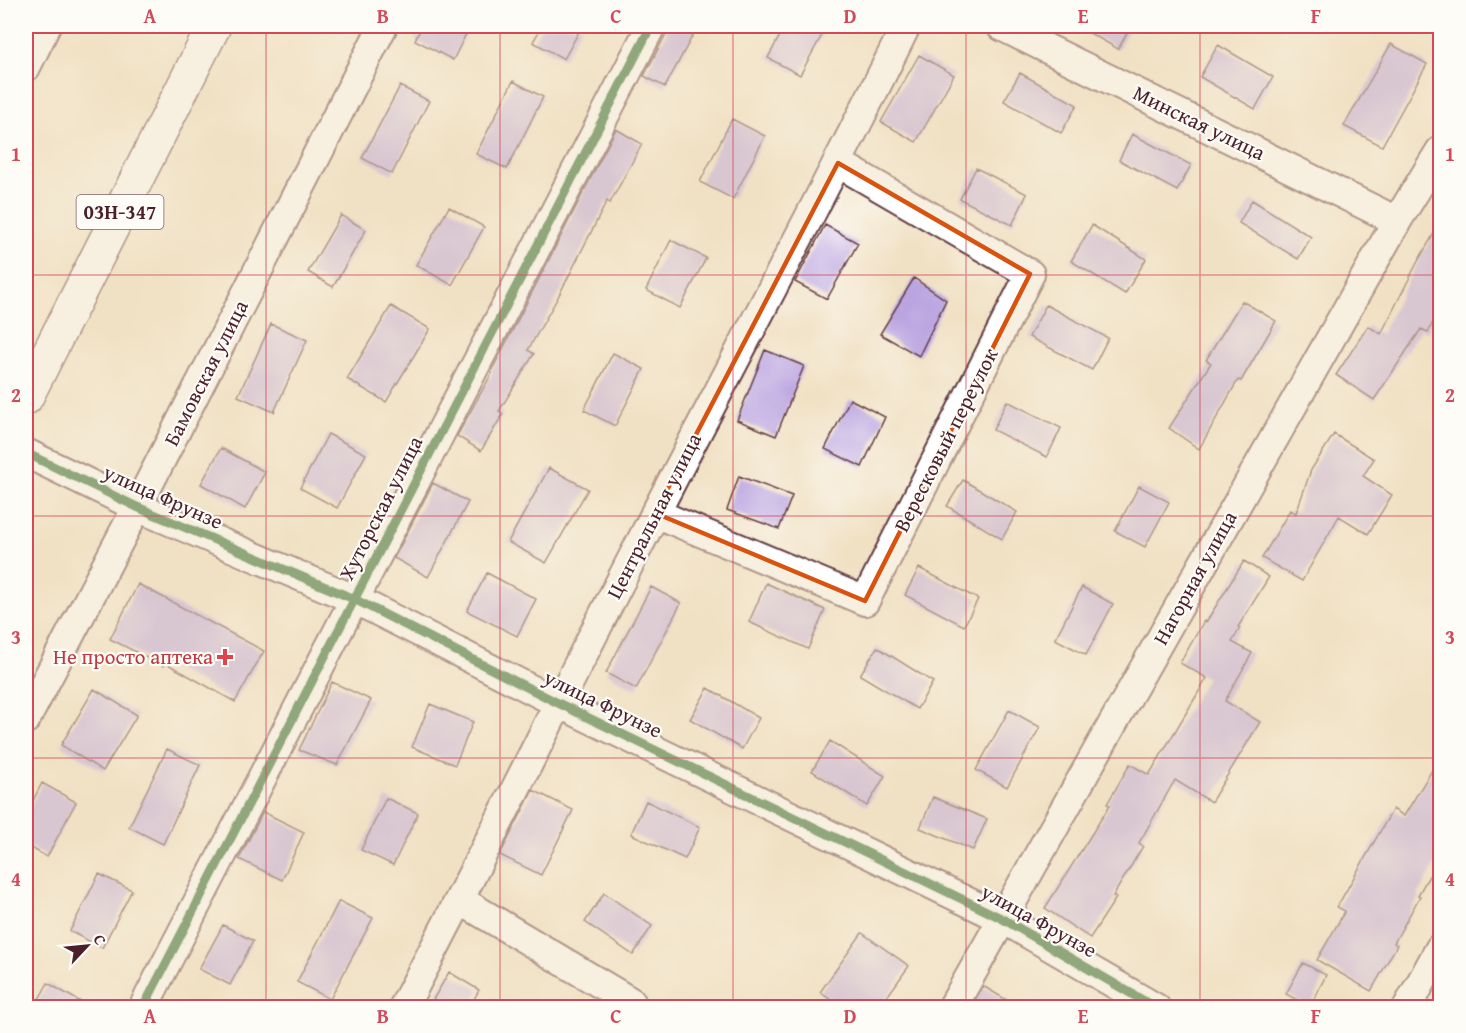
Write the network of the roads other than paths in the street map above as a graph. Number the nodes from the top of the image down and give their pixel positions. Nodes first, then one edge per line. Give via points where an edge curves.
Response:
1 (46, 26) edge
2 (214, 26) edge
3 (383, 26) edge
4 (651, 26) edge
5 (906, 26) edge
6 (1001, 26) edge
7 (26, 67) edge
8 (1440, 151) edge
9 (838, 163) junction
10 (1397, 221) junction
11 (26, 398) edge
12 (26, 453) edge
13 (137, 507) junction
14 (655, 513) junction
15 (354, 599) junction
16 (558, 703) junction
17 (26, 719) edge
18 (460, 900) junction
19 (1003, 919) junction
20 (1440, 948) edge
21 (143, 1008) edge
22 (403, 1008) edge
23 (628, 1008) edge
24 (952, 1008) edge
25 (1156, 1008) edge
26 (1407, 1008) edge

1 - 7 street
2 - 11 main road, 03Н-347
3 - 13 street, Бамовская улица
4 - 15 street, Хуторская улица
5 - 9 street, Центральная улица
6 - 10 street, Минская улица
8 - 10 street, Нагорная улица
9 - 14 street, Центральная улица
9 - 14 street, Вересковый переулок via 1030,274 865,601
10 - 19 street, Нагорная улица
12 - 13 street, улица Фрунзе
13 - 15 street, улица Фрунзе
13 - 17 street, Бамовская улица
14 - 16 street, Центральная улица
15 - 16 street, улица Фрунзе
15 - 21 street, Хуторская улица
16 - 18 street, Центральная улица
16 - 19 street, улица Фрунзе
18 - 22 street, Центральная улица
18 - 23 street via 631,1002
19 - 24 street, Нагорная улица
19 - 25 street, улица Фрунзе
20 - 26 street

